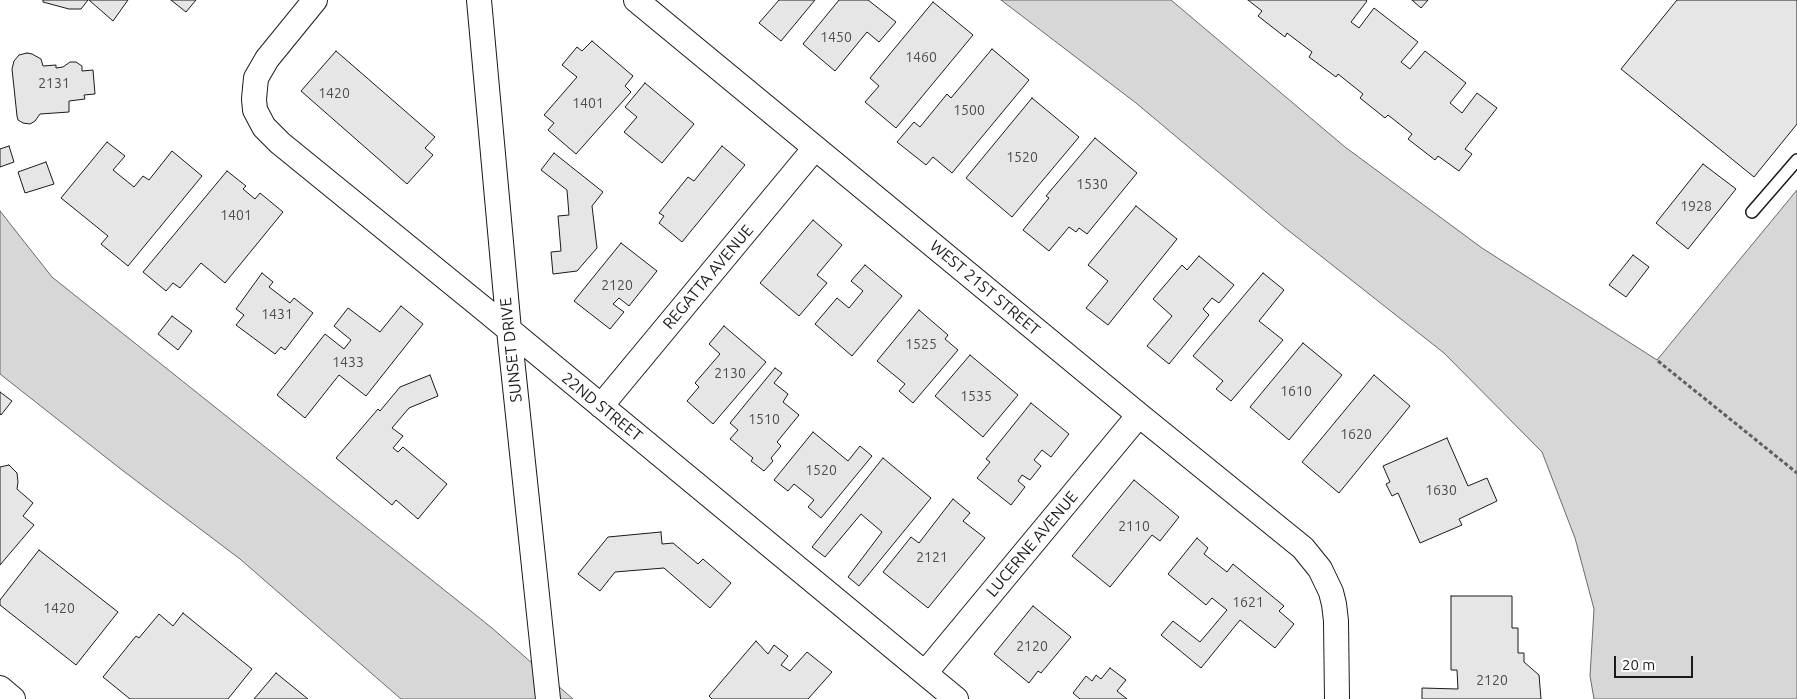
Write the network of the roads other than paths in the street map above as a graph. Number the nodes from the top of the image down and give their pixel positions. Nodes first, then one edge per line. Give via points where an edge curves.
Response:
1 (315, 0) edge
2 (479, 0) edge
3 (636, 0) edge
4 (816, 148) junction
5 (1797, 160) edge
6 (1752, 212) dead end
7 (509, 330) junction
8 (601, 406) junction
9 (1139, 415) junction
10 (925, 673) junction
11 (0, 688) edge
12 (13, 699) edge
13 (548, 699) edge
14 (956, 699) edge
15 (1337, 699) edge

1 - 7 street, 22ND STREET via 260,68 254,88 255,110 264,127
2 - 7 street, SUNSET DRIVE
3 - 4 street, WEST 21ST STREET
4 - 8 street, REGATTA AVENUE
4 - 9 street, WEST 21ST STREET
5 - 6 lane
7 - 8 street, 22ND STREET
7 - 13 street, SUNSET DRIVE
8 - 10 street, 22ND STREET
9 - 10 street, LUCERNE AVENUE
9 - 15 street, WEST 21ST STREET via 1303,548 1320,569 1334,604
10 - 14 street, 22ND STREET
11 - 12 street

